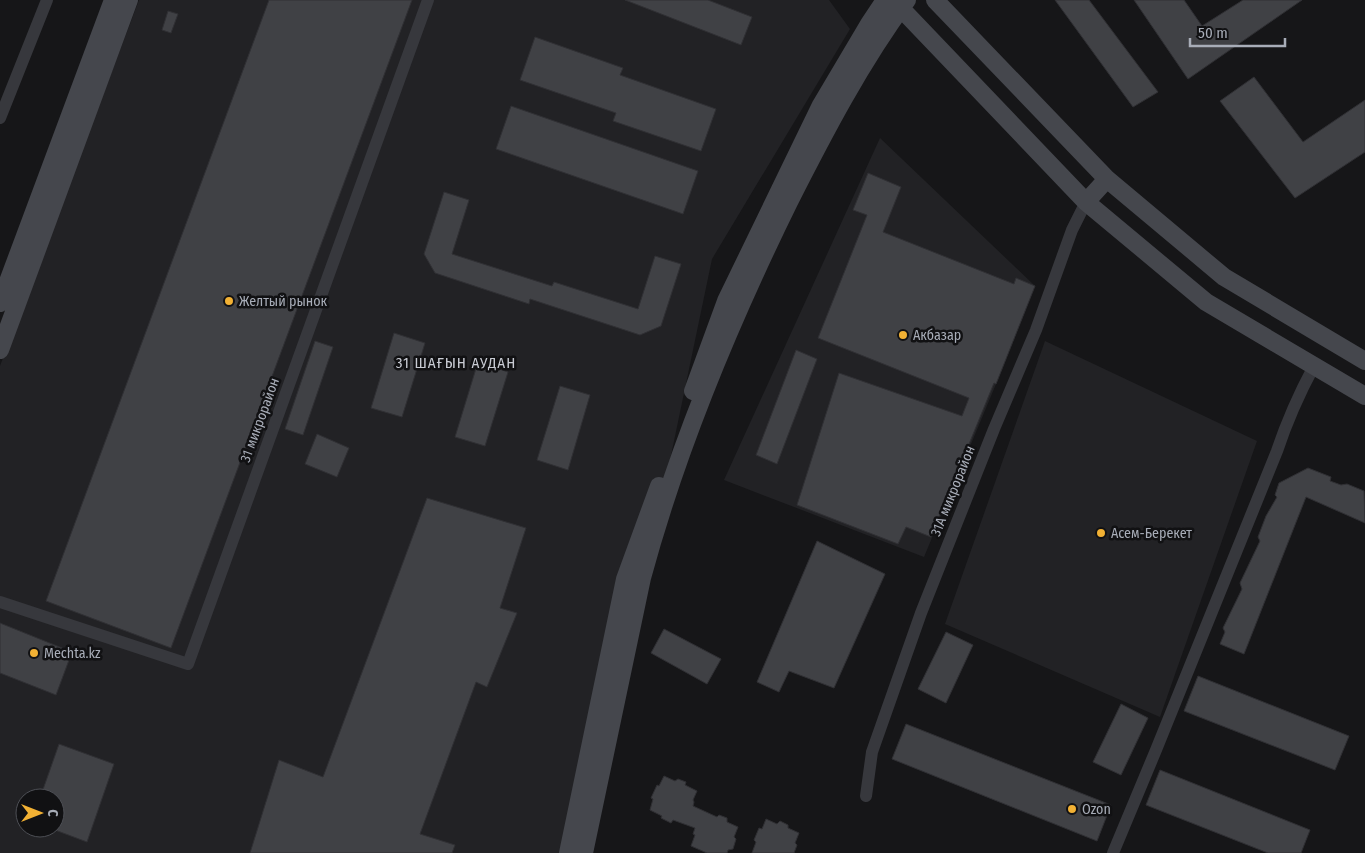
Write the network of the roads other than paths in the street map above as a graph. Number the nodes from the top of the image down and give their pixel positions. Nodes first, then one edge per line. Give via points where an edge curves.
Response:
1 (47, 0) edge
2 (113, 0) edge
3 (129, 0) edge
4 (428, 0) edge
5 (935, 0) edge
6 (897, 2) edge
7 (0, 118) edge
8 (1107, 179) junction
9 (52, 185) junction
10 (1086, 202) junction
11 (0, 303) edge
12 (0, 350) edge
13 (1365, 361) edge
14 (1314, 366) junction
15 (1365, 396) edge
16 (0, 602) edge
17 (866, 796) dead end
18 (568, 853) edge
19 (584, 853) edge
20 (1113, 853) edge

1 - 7 street
2 - 9 main road
3 - 9 main road
4 - 16 street, 31 микрорайон via 188,664
5 - 8 main road
6 - 10 main road
6 - 18 main road via 869,24 821,105 726,301 625,579
6 - 19 main road via 815,150 757,267 693,420 642,578
8 - 10 main road
8 - 13 main road via 1224,277
9 - 11 main road
9 - 12 main road
10 - 14 main road via 1206,302
10 - 17 street, 31А микрорайон via 1072,230 1036,330 922,613 872,752
14 - 15 main road
14 - 20 street via 1297,396

